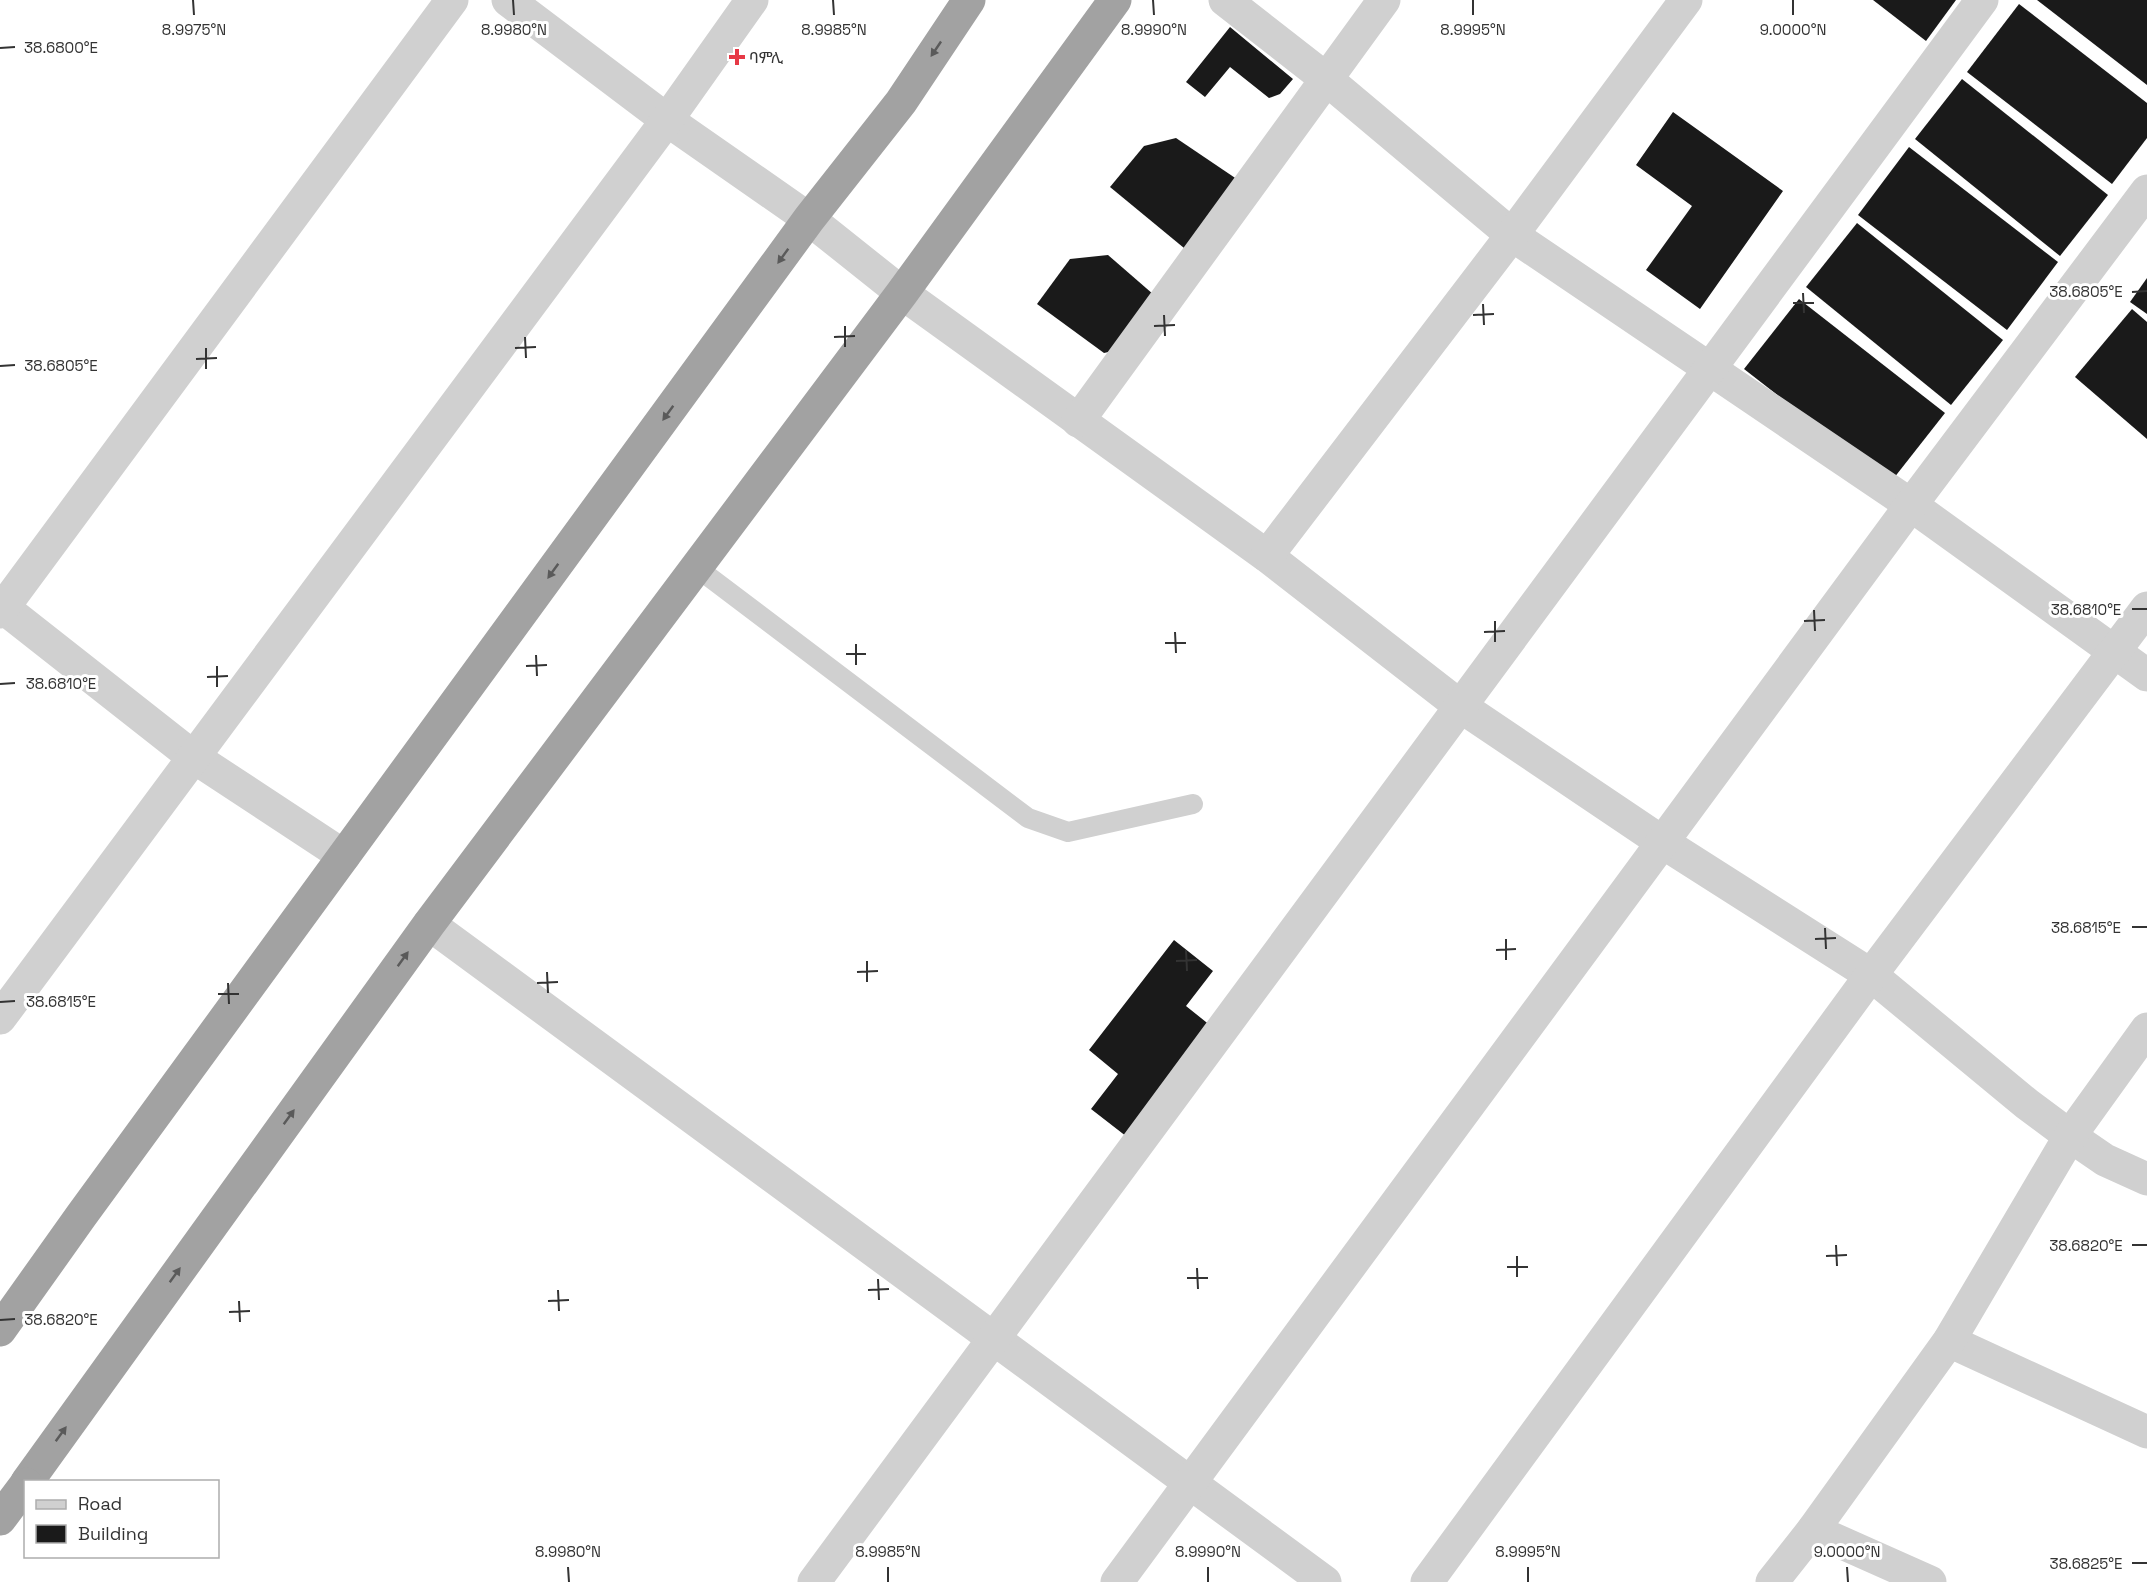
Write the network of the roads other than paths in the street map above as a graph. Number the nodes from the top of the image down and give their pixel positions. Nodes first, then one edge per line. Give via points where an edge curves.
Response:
1 (452, 0) edge
2 (508, 0) edge
3 (752, 0) edge
4 (969, 0) edge
5 (1115, 0) edge
6 (1225, 0) edge
7 (1384, 0) edge
8 (1686, 0) edge
9 (1982, 0) edge
10 (1325, 78) junction
11 (667, 120) junction
12 (2147, 191) edge
13 (809, 219) junction
14 (1512, 235) junction
15 (902, 293) junction
16 (1706, 368) junction
17 (1077, 421) junction
18 (1911, 505) junction
19 (1267, 556) junction
20 (696, 567) junction
21 (1, 608) edge
22 (2147, 608) edge
23 (2114, 653) junction
24 (2147, 675) edge
25 (1460, 706) junction
26 (192, 756) junction
27 (1193, 804) dead end
28 (1662, 842) junction
29 (344, 856) junction
30 (429, 924) junction
31 (1871, 975) junction
32 (0, 1017) edge
33 (2147, 1029) edge
34 (2070, 1136) junction
35 (2147, 1179) edge
36 (0, 1330) edge
37 (995, 1340) junction
38 (1949, 1341) junction
39 (2147, 1432) edge
40 (28, 1480) edge
41 (1189, 1484) junction
42 (24, 1486) edge
43 (0, 1519) edge
44 (1814, 1530) junction
45 (814, 1582) edge
46 (1117, 1582) edge
47 (1325, 1582) edge
48 (1427, 1582) edge
49 (1772, 1582) edge
50 (1930, 1582) edge

1 - 21 street
2 - 11 street
3 - 11 street
4 -> 13 highway via 901,102
5 - 15 highway
6 - 10 street
7 - 10 street
8 - 14 street
9 - 16 street
10 - 14 street
10 - 17 street
11 - 13 street
11 - 26 street
12 - 18 street
13 - 15 street
13 -> 29 highway
14 - 16 street
14 - 19 street
15 - 17 street
15 - 20 highway
16 - 18 street
16 - 25 street
17 - 19 street
18 - 23 street
18 - 28 street
19 - 25 street
20 - 27 lane via 1028,819 1068,832
20 - 30 highway
21 - 26 street
22 - 23 street
23 - 24 street
23 - 31 street
25 - 28 street
25 - 37 street
26 - 29 street
26 - 32 street
28 - 31 street
28 - 41 street
29 - 36 highway
30 - 37 street
40 -> 30 highway
31 - 34 street
31 - 48 street
33 - 34 street
34 - 35 street via 2105,1160
34 - 38 street
37 - 41 street
37 - 45 street
38 - 39 street
38 - 44 street
41 - 46 street
41 - 47 street
42 - 43 highway
44 - 49 street
44 - 50 street

